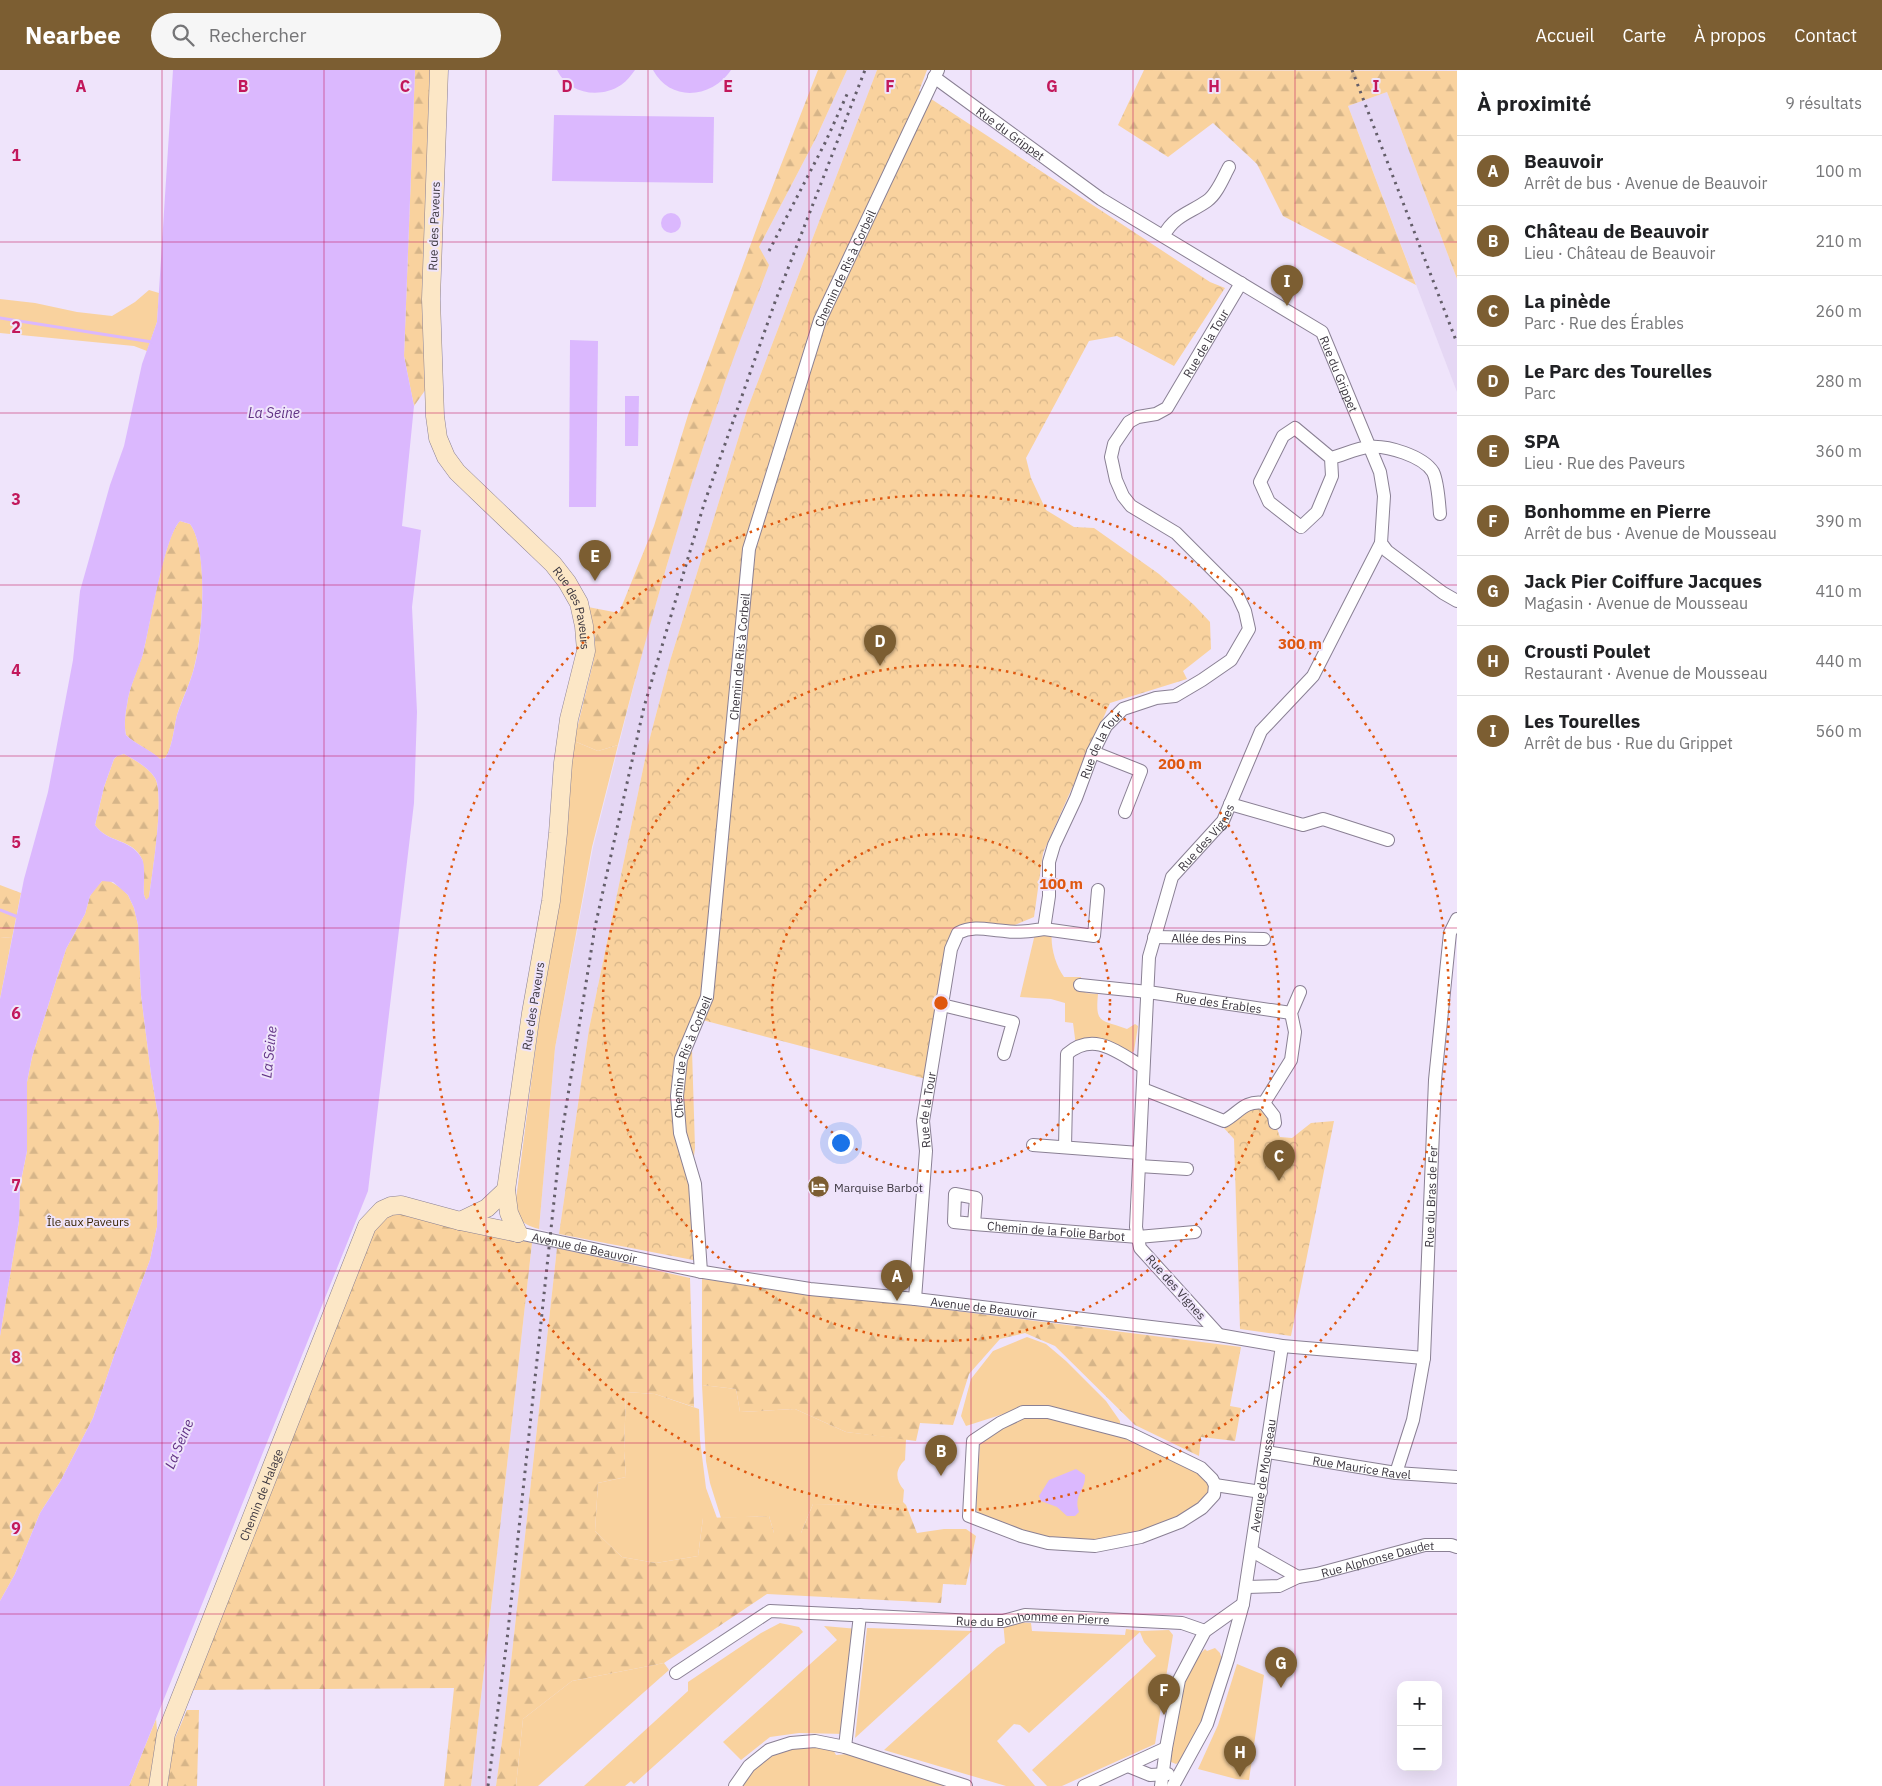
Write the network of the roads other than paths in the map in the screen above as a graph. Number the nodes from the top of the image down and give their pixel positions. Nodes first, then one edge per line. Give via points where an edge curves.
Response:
1 (439, 70) edge
2 (936, 74) edge
3 (1229, 168) dead end
4 (1164, 235) junction
5 (1241, 283) junction
6 (1370, 447) junction
7 (1332, 458) junction
8 (1440, 514) dead end
9 (1381, 543) junction
10 (1457, 601) edge
11 (1093, 752) junction
12 (1230, 804) junction
13 (1125, 812) dead end
14 (1388, 840) dead end
15 (1098, 890) dead end
16 (1457, 919) edge
17 (1044, 929) junction
18 (1154, 937) junction
19 (1264, 939) dead end
20 (1080, 985) dead end
21 (1148, 992) junction
22 (1300, 992) dead end
23 (942, 1005) junction
24 (1291, 1013) junction
25 (1004, 1054) dead end
26 (1143, 1066) junction
27 (1142, 1089) junction
28 (1264, 1103) junction
29 (1275, 1123) dead end
30 (1033, 1145) dead end
31 (1065, 1147) junction
32 (1139, 1159) junction
33 (1187, 1169) dead end
34 (506, 1190) junction
35 (460, 1221) junction
36 (974, 1224) dead end
37 (1195, 1232) dead end
38 (518, 1233) junction
39 (1138, 1237) junction
40 (701, 1272) junction
41 (915, 1299) junction
42 (1219, 1335) junction
43 (1282, 1346) junction
44 (1424, 1358) junction
45 (1266, 1452) junction
46 (1396, 1473) junction
47 (1457, 1477) edge
48 (1215, 1485) junction
49 (1261, 1492) junction
50 (1457, 1547) edge
51 (1252, 1551) junction
52 (1298, 1577) junction
53 (1247, 1587) junction
54 (1243, 1604) junction
55 (860, 1615) junction
56 (1205, 1631) junction
57 (676, 1673) dead end
58 (845, 1747) junction
59 (1166, 1748) junction
60 (1128, 1766) junction
61 (1181, 1771) junction
62 (1162, 1781) edge
63 (158, 1786) edge
64 (735, 1786) edge
65 (966, 1786) edge
66 (1084, 1786) edge
67 (1173, 1786) edge

1 - 34 street, Rue des Paveurs via 431,299 438,438 457,472 553,564 567,582 579,603 585,634 586,651 569,719 563,763 551,901
2 - 4 street, Rue du Grippet via 1101,198
2 - 40 street, Chemin de Ris à Corbeil via 820,320 749,549 707,997 681,1059 677,1096 680,1133 695,1184
3 - 4 street via 1209,200 1187,211 1170,225
4 - 5 street, Rue du Grippet
5 - 6 street, Rue du Grippet via 1322,332
5 - 11 street, Rue de la Tour via 1167,408 1129,422 1114,444 1111,457 1116,480 1131,506 1176,533 1236,594 1245,611 1249,629 1231,660 1202,680 1175,696 1156,698 1123,710 1106,726
6 - 7 street
6 - 8 street via 1403,452 1419,459 1433,472
6 - 9 street, Rue du Grippet via 1380,472 1384,496
7 - 7 street via 1295,428 1282,436 1260,482 1269,502 1301,527 1317,512 1332,476
9 - 10 street via 1442,593
9 - 12 street, Rue des Vignes via 1313,676 1261,731
11 - 13 street via 1141,770
11 - 17 street, Rue de la Tour via 1049,862 1049,896
12 - 14 street via 1303,825 1323,819
12 - 18 street, Rue des Vignes via 1223,821 1172,877
15 - 17 street via 1094,936
16 - 44 street, Rue du Bras de Fer via 1450,933 1435,1080
17 - 23 street, Rue de la Tour via 1027,932 984,928 958,933 951,949
18 - 19 street, Allée des Pins
18 - 21 street, Rue des Vignes via 1149,957
20 - 21 street, Rue des Érables
21 - 24 street, Rue des Érables
21 - 26 street, Rue des Vignes
22 - 24 street
23 - 25 street via 1013,1022
23 - 41 street, Rue de la Tour via 923,1122 926,1151
24 - 28 street via 1295,1032 1291,1060
26 - 27 street, Rue des Vignes
26 - 31 street via 1107,1046 1092,1042 1076,1046 1067,1054
27 - 28 street via 1224,1120 1243,1106
27 - 32 street, Rue des Vignes
28 - 29 street
30 - 31 street
31 - 32 street
32 - 33 street
32 - 39 street, Rue des Vignes
34 - 35 street via 487,1208
34 - 38 street, Rue des Paveurs via 509,1213
35 - 38 street
35 - 63 street, Chemin de Halage via 401,1205 382,1210 367,1226 166,1734
36 - 39 street, Chemin de la Folie Barbot
37 - 39 street, Rue des Vignes
38 - 40 street, Avenue de Beauvoir
39 - 42 street, Rue des Vignes via 1140,1248
40 - 41 street, Avenue de Beauvoir via 810,1289
41 - 42 street, Avenue de Beauvoir
42 - 43 street, Avenue de Beauvoir
43 - 44 street, Avenue de Beauvoir
43 - 45 street, Avenue de Mousseau
44 - 46 street, Rue du Bras de Fer via 1413,1420
45 - 46 street, Rue Maurice Ravel
45 - 49 street, Avenue de Mousseau
46 - 47 street, Rue Maurice Ravel
48 - 48 street via 1214,1495 1202,1508 1180,1522 1142,1537 1095,1546 1048,1543 969,1516 973,1441 1024,1412 1048,1412 1129,1433 1201,1468
48 - 49 street
49 - 51 street, Avenue de Mousseau
50 - 52 street, Rue Alphonse Daudet via 1425,1545
51 - 52 street
51 - 53 street, Avenue de Mousseau
52 - 53 street, Rue Alphonse Daudet via 1279,1586
53 - 54 street, Avenue de Mousseau
54 - 56 street
54 - 61 street, Avenue de Mousseau via 1206,1724
55 - 56 street, Rue du Bonhomme en Pierre via 1003,1621 1025,1615 1182,1623
55 - 57 street, Rue du Bonhomme en Pierre via 770,1611
55 - 58 street
56 - 59 street via 1179,1680
58 - 64 street via 816,1741 791,1743 769,1750 748,1766
58 - 65 street
59 - 60 street
59 - 62 street
60 - 62 street
60 - 66 street
61 - 62 street
61 - 67 street, Avenue de Mousseau

